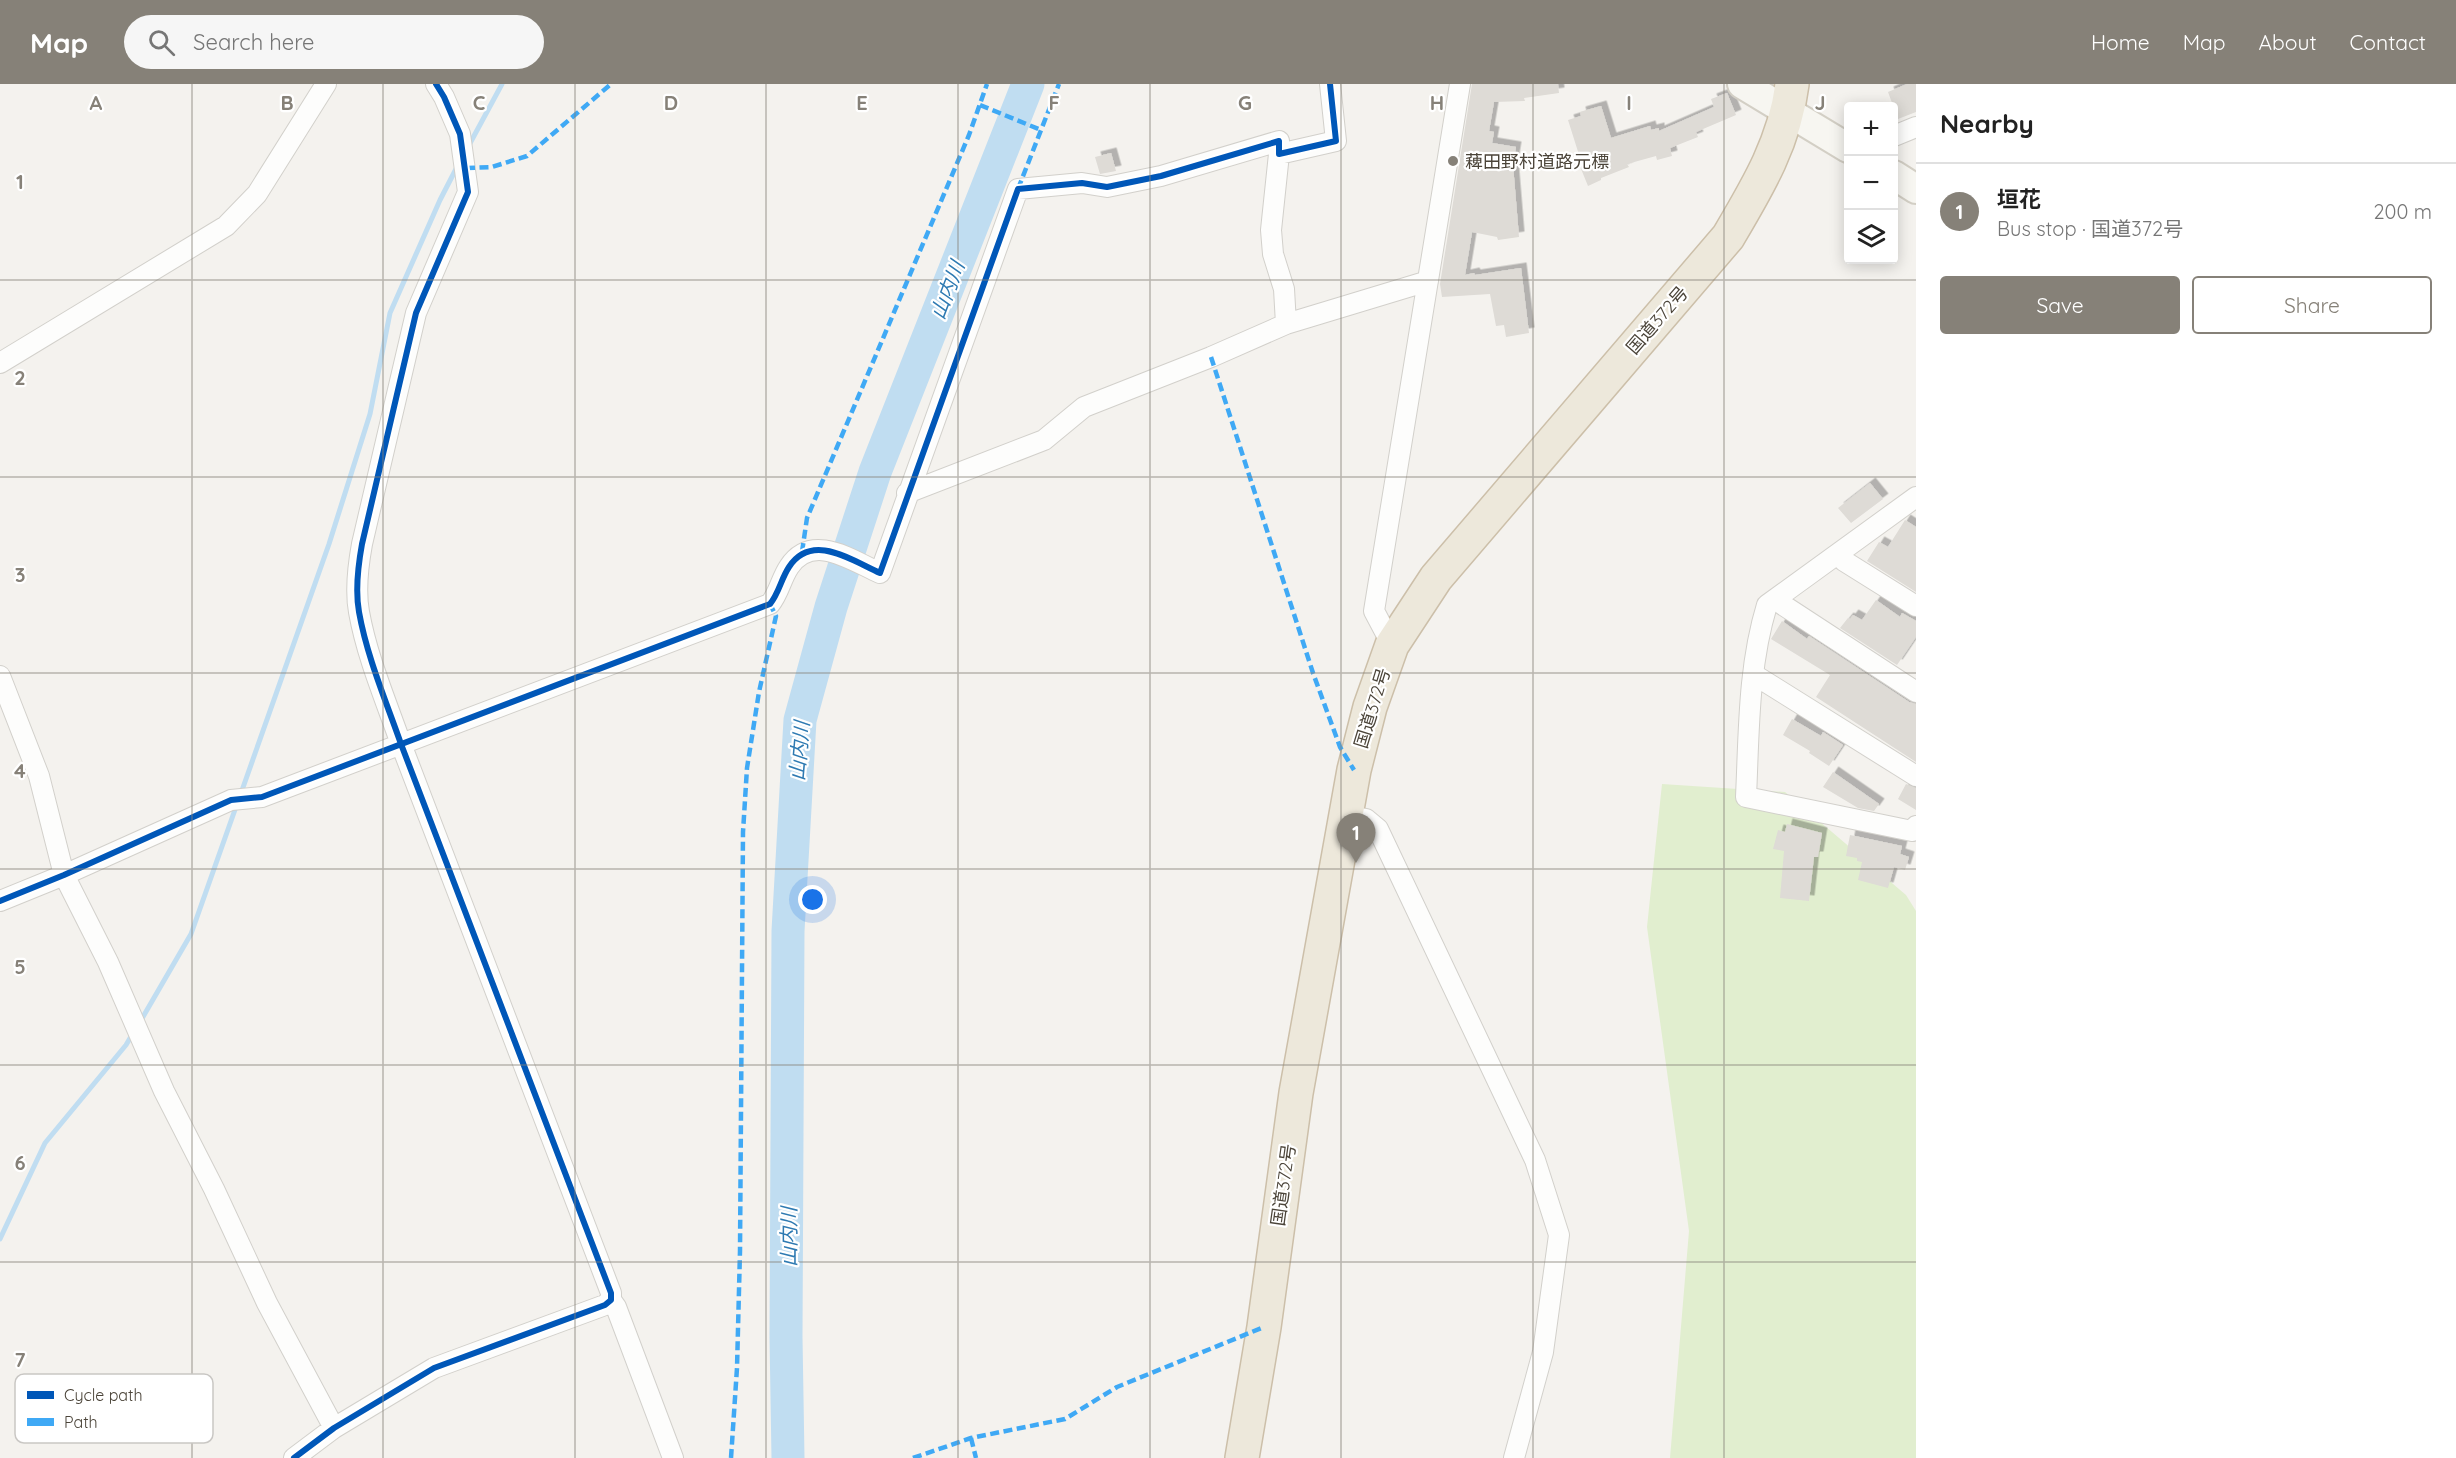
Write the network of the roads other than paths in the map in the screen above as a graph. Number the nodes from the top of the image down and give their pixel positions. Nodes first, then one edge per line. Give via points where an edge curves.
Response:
1 (326, 84) edge
2 (436, 84) edge
3 (1330, 84) edge
4 (1460, 84) edge
5 (1742, 84) edge
6 (1790, 98) edge
7 (1916, 127) edge
8 (1898, 134) edge
9 (1844, 143) edge
10 (1279, 154) junction
11 (1898, 179) edge
12 (1916, 189) edge
13 (1428, 281) junction
14 (1286, 324) junction
15 (0, 363) edge
16 (908, 493) junction
17 (1912, 505) edge
18 (1839, 553) junction
19 (1778, 598) junction
20 (1916, 606) edge
21 (1392, 645) junction
22 (1753, 674) junction
23 (0, 676) edge
24 (1916, 692) edge
25 (401, 744) junction
26 (1916, 776) edge
27 (1346, 815) junction
28 (1916, 826) edge
29 (64, 875) junction
30 (0, 901) edge
31 (610, 1300) junction
32 (334, 1428) junction
33 (294, 1458) edge
34 (673, 1458) edge
35 (1242, 1458) edge
36 (1514, 1458) edge

1 - 15 street via 257,194 226,225
2 - 25 street via 460,134 468,192 416,313 357,575 359,612
3 - 10 street via 1336,141
4 - 13 street
5 - 6 street
6 - 9 street
6 - 21 highway, 国道372号 via 1763,177 1728,237 1436,579
7 - 8 street
10 - 14 street via 1271,230 1273,254 1284,289
10 - 16 street via 1279,141 1161,176 1107,187 1082,183 1018,189
11 - 12 street
13 - 14 street
13 - 21 street via 1374,611
14 - 16 street via 1084,407 1044,440
16 - 25 street via 880,573 822,548 802,552 788,568 770,604
17 - 18 street
18 - 19 street
18 - 20 street via 1844,561
19 - 22 street via 1767,605 1758,633
19 - 24 street
21 - 27 highway, 国道372号 via 1370,706
22 - 26 street
22 - 28 street via 1746,797 1912,831
23 - 29 street via 39,776
25 - 29 street via 261,797 231,800
25 - 31 street via 607,1282
27 - 35 highway, 国道372号 via 1296,1093
27 - 36 street via 1366,819 1378,829 1535,1160 1559,1235 1543,1352
29 - 30 street
29 - 32 street via 267,1303
31 - 32 street via 434,1368
31 - 34 street
32 - 33 street

